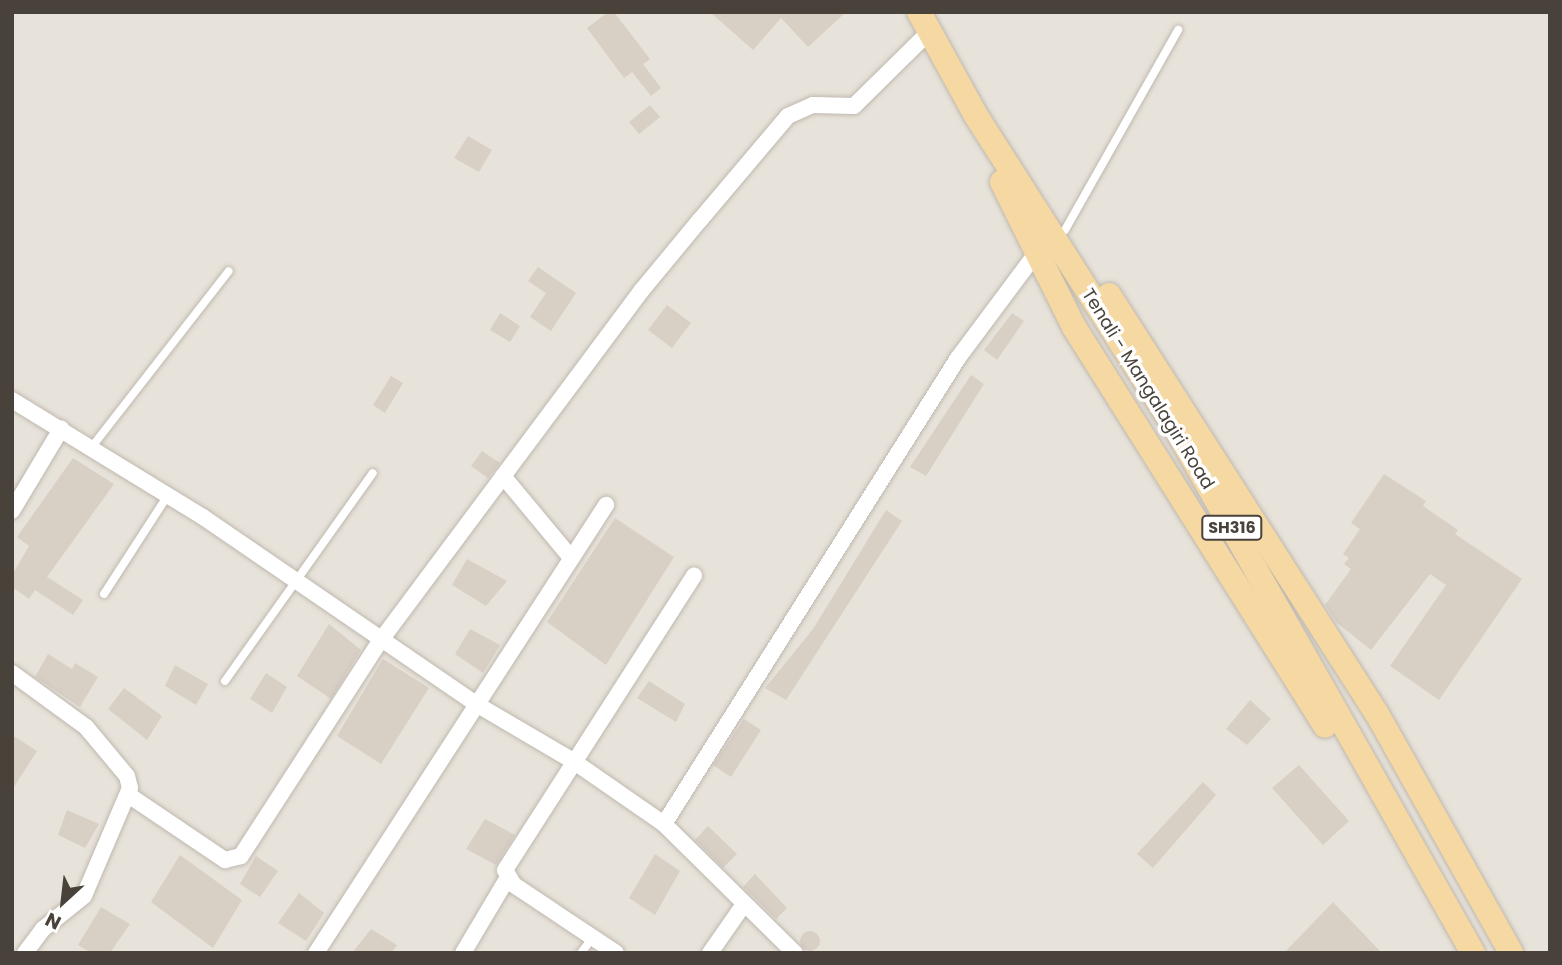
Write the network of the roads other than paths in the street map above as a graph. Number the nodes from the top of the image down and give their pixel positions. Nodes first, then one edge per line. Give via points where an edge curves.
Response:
1 (924, 22) edge
2 (1178, 30) dead end
3 (955, 78) junction
4 (1065, 230) junction
5 (1037, 253) junction
6 (229, 271) dead end
7 (12, 400) edge
8 (61, 429) junction
9 (92, 448) junction
10 (373, 473) dead end
11 (503, 476) junction
12 (168, 495) junction
13 (606, 505) dead end
14 (12, 511) edge
15 (571, 558) junction
16 (694, 576) dead end
17 (294, 580) junction
18 (104, 594) dead end
19 (381, 640) junction
20 (13, 675) edge
21 (225, 681) dead end
22 (477, 704) junction
23 (573, 761) junction
24 (130, 796) junction
25 (664, 824) junction
26 (507, 879) junction
27 (744, 904) junction
28 (593, 937) junction
29 (25, 953) edge
30 (316, 953) edge
31 (463, 953) edge
32 (581, 953) edge
33 (617, 953) edge
34 (710, 953) edge
35 (794, 953) edge
36 (1457, 953) edge
37 (1473, 953) edge
38 (1511, 953) edge

1 - 3 main road, Tenali - Mangalagiri Road / SH316
1 - 11 street via 854,106 813,105 788,116 642,289
2 - 4 lane
3 - 4 main road
3 - 5 main road
3 - 37 main road, Tenali - Mangalagiri Road / SH316 via 1180,436
4 - 38 main road via 1158,366 1376,712
5 - 25 street via 958,358
5 - 36 main road via 1074,327 1314,706
6 - 9 lane
7 - 8 street
8 - 9 street
8 - 14 street
9 - 12 street
10 - 17 lane
11 - 15 street
11 - 19 street
12 - 17 street
12 - 18 lane
13 - 15 street
15 - 22 street
16 - 23 street
17 - 19 street
17 - 21 lane
19 - 22 street
19 - 24 street via 234,861
20 - 24 street via 86,727 127,776
22 - 23 street
22 - 30 street
23 - 25 street
23 - 26 street via 505,870
24 - 29 street via 84,895 43,929
25 - 27 street
26 - 28 street
26 - 31 street
27 - 34 street
27 - 35 street
28 - 32 lane
28 - 33 street

